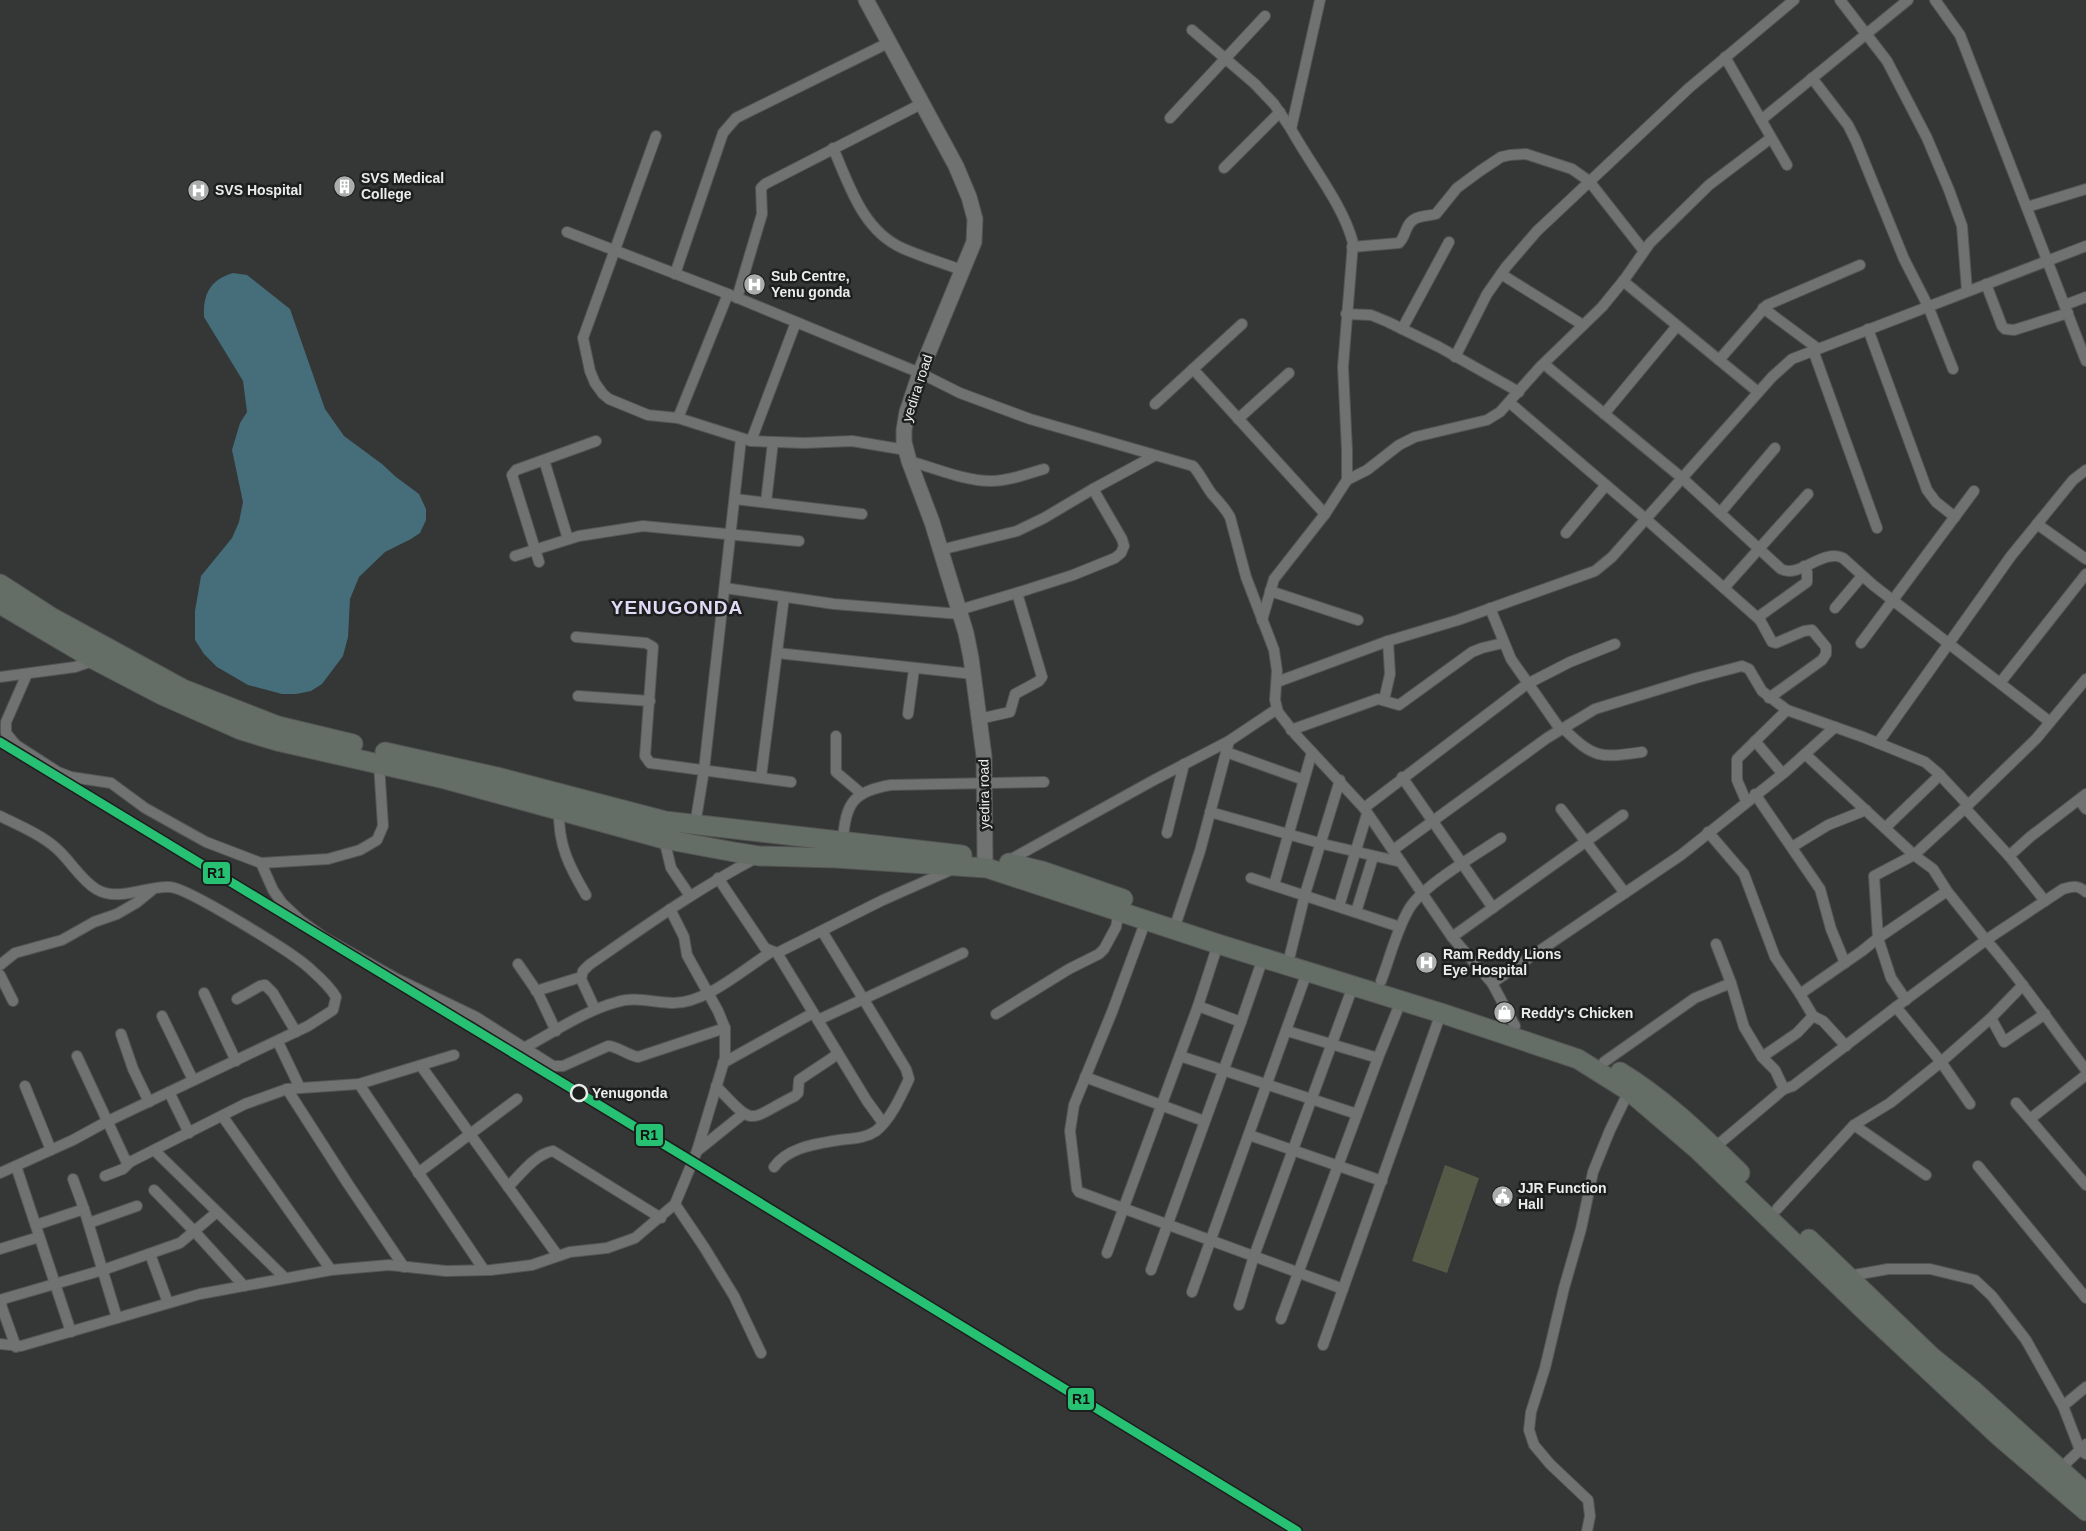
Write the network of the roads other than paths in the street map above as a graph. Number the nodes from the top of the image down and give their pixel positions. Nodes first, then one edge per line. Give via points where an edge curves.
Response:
1 (866, 0) edge
2 (1320, 0) edge
3 (1794, 0) edge
4 (1840, 0) edge
5 (1908, 0) edge
6 (1935, 0) edge
7 (1265, 16) dead end
8 (1192, 30) dead end
9 (1866, 34) junction
10 (890, 42) junction
11 (1725, 57) junction
12 (1224, 58) junction
13 (1812, 78) junction
14 (923, 103) junction
15 (1280, 112) junction
16 (1170, 118) dead end
17 (1761, 120) junction
18 (1291, 129) junction
19 (656, 136) dead end
20 (1771, 138) junction
21 (833, 148) junction
22 (1787, 165) dead end
23 (1224, 168) dead end
24 (1588, 181) junction
25 (2086, 189) edge
26 (2027, 207) junction
27 (567, 232) dead end
28 (1449, 242) dead end
29 (2086, 246) edge
30 (1352, 247) junction
31 (614, 250) junction
32 (1644, 251) junction
33 (2048, 260) junction
34 (1860, 265) dead end
35 (964, 271) junction
36 (675, 274) junction
37 (1501, 274) junction
38 (1623, 281) junction
39 (1986, 284) junction
40 (1967, 291) junction
41 (732, 296) junction
42 (2086, 297) edge
43 (1928, 306) junction
44 (1763, 308) junction
45 (2066, 309) junction
46 (1346, 314) junction
47 (796, 322) junction
48 (1242, 324) dead end
49 (1583, 325) junction
50 (1677, 326) junction
51 (1402, 329) junction
52 (1868, 329) junction
53 (1815, 349) junction
54 (2085, 355) edge
55 (1456, 357) junction
56 (1719, 360) junction
57 (1544, 364) junction
58 (1193, 369) junction
59 (1953, 369) dead end
60 (1288, 373) dead end
61 (920, 374) junction
62 (1519, 392) junction
63 (1758, 392) junction
64 (1155, 404) dead end
65 (1510, 404) junction
66 (1604, 414) junction
67 (678, 418) junction
68 (1238, 418) junction
69 (746, 440) junction
70 (596, 441) dead end
71 (773, 442) junction
72 (1775, 448) dead end
73 (907, 456) junction
74 (1154, 456) junction
75 (544, 460) junction
76 (1044, 469) dead end
77 (2086, 470) edge
78 (1682, 478) junction
79 (1347, 480) junction
80 (1606, 485) junction
81 (1093, 489) junction
82 (1974, 491) dead end
83 (1808, 494) dead end
84 (735, 499) junction
85 (766, 502) junction
86 (1720, 513) junction
87 (862, 514) dead end
88 (1325, 514) junction
89 (1954, 517) junction
90 (1647, 520) junction
91 (2037, 524) junction
92 (1877, 528) dead end
93 (731, 533) junction
94 (1566, 533) dead end
95 (568, 540) junction
96 (799, 541) dead end
97 (1758, 548) junction
98 (535, 550) junction
99 (940, 550) junction
100 (515, 556) dead end
101 (2086, 559) edge
102 (539, 562) dead end
103 (1804, 566) junction
104 (2086, 574) edge
105 (1862, 576) junction
106 (0, 584) edge
107 (725, 588) junction
108 (1724, 588) junction
109 (1270, 591) junction
110 (1017, 593) junction
111 (784, 597) junction
112 (1893, 601) junction
113 (0, 604) edge
114 (1490, 608) junction
115 (1835, 608) dead end
116 (959, 612) junction
117 (1262, 620) junction
118 (1358, 620) dead end
119 (1760, 620) junction
120 (576, 637) dead end
121 (1388, 641) junction
122 (1503, 643) junction
123 (1861, 643) dead end
124 (1947, 643) junction
125 (1615, 644) dead end
126 (777, 653) junction
127 (95, 660) junction
128 (914, 669) junction
129 (27, 674) junction
130 (973, 674) junction
131 (0, 677) edge
132 (2086, 680) edge
133 (1277, 682) junction
134 (2000, 683) junction
135 (1527, 684) junction
136 (578, 696) dead end
137 (1769, 698) junction
138 (1384, 700) junction
139 (650, 701) junction
140 (1277, 709) junction
141 (1787, 710) junction
142 (908, 714) dead end
143 (979, 719) junction
144 (2050, 722) junction
145 (1835, 727) junction
146 (1562, 728) junction
147 (1291, 730) junction
148 (836, 736) dead end
149 (1755, 741) junction
150 (1229, 742) junction
151 (1878, 743) junction
152 (1226, 752) junction
153 (1312, 752) junction
154 (1642, 752) dead end
155 (1805, 754) junction
156 (379, 764) junction
157 (1184, 764) junction
158 (704, 770) junction
159 (1782, 773) junction
160 (1940, 776) junction
161 (761, 777) junction
162 (1402, 777) junction
163 (1304, 780) junction
164 (1340, 780) junction
165 (791, 782) dead end
166 (1044, 782) dead end
167 (985, 783) junction
168 (862, 794) junction
169 (1755, 794) junction
170 (2083, 797) edge
171 (1746, 801) junction
172 (1966, 807) junction
173 (1561, 809) dead end
174 (2086, 809) edge
175 (559, 810) junction
176 (1866, 810) junction
177 (1366, 811) junction
178 (1210, 812) junction
179 (1624, 815) dead end
180 (0, 816) edge
181 (1432, 821) junction
182 (695, 825) junction
183 (1885, 828) junction
184 (1708, 832) junction
185 (1167, 833) dead end
186 (1289, 835) junction
187 (1501, 838) dead end
188 (664, 839) junction
189 (843, 841) junction
190 (1586, 842) junction
191 (1320, 843) junction
192 (1792, 847) junction
193 (1393, 850) junction
194 (1355, 852) junction
195 (1914, 854) junction
196 (759, 856) junction
197 (2009, 856) junction
198 (1373, 857) junction
199 (984, 859) junction
200 (1006, 862) junction
201 (1400, 862) junction
202 (262, 863) junction
203 (1463, 864) junction
204 (959, 866) junction
205 (718, 878) junction
206 (1251, 878) dead end
207 (1274, 885) junction
208 (152, 889) junction
209 (2080, 889) edge
210 (1947, 891) junction
211 (1422, 893) junction
212 (1625, 893) junction
213 (1305, 894) junction
214 (586, 895) dead end
215 (690, 896) junction
216 (2045, 901) junction
217 (1339, 906) junction
218 (1493, 908) junction
219 (670, 909) junction
220 (1119, 911) junction
221 (1356, 912) junction
222 (1146, 920) junction
223 (1176, 920) junction
224 (1400, 927) junction
225 (822, 931) junction
226 (1452, 937) junction
227 (1878, 938) junction
228 (1986, 940) junction
229 (1218, 944) junction
230 (1716, 944) dead end
231 (774, 952) junction
232 (963, 953) dead end
233 (1290, 955) junction
234 (1263, 958) junction
235 (1845, 963) junction
236 (518, 964) dead end
237 (0, 965) edge
238 (1307, 972) junction
239 (0, 975) edge
240 (581, 977) junction
241 (1381, 982) junction
242 (1492, 983) junction
243 (1731, 983) junction
244 (2023, 984) junction
245 (1353, 986) junction
246 (536, 990) junction
247 (204, 993) dead end
248 (708, 993) junction
249 (1800, 994) junction
250 (236, 999) dead end
251 (864, 1000) junction
252 (1906, 1000) junction
253 (13, 1001) dead end
254 (1401, 1001) junction
255 (1198, 1006) junction
256 (1896, 1007) junction
257 (595, 1009) junction
258 (1441, 1013) junction
259 (996, 1014) dead end
260 (2045, 1014) junction
261 (162, 1016) dead end
262 (815, 1016) junction
263 (1813, 1016) junction
264 (1991, 1018) junction
265 (1241, 1022) junction
266 (1515, 1026) junction
267 (726, 1028) junction
268 (556, 1031) junction
269 (1287, 1031) junction
270 (296, 1032) junction
271 (121, 1034) dead end
272 (278, 1042) junction
273 (1332, 1045) junction
274 (1846, 1046) junction
275 (524, 1048) junction
276 (838, 1054) junction
277 (454, 1055) dead end
278 (77, 1056) dead end
279 (1180, 1056) junction
280 (1762, 1057) junction
281 (1378, 1058) junction
282 (236, 1061) junction
283 (1604, 1062) junction
284 (1941, 1062) junction
285 (723, 1063) junction
286 (421, 1066) junction
287 (1223, 1070) junction
288 (2086, 1070) edge
289 (2086, 1075) edge
290 (1085, 1077) junction
291 (193, 1080) junction
292 (359, 1084) junction
293 (1268, 1085) junction
294 (25, 1086) dead end
295 (716, 1086) junction
296 (300, 1088) junction
297 (287, 1089) junction
298 (1784, 1089) junction
299 (1629, 1091) junction
300 (169, 1092) junction
301 (517, 1098) dead end
302 (1312, 1099) junction
303 (148, 1102) junction
304 (2016, 1103) dead end
305 (1970, 1104) dead end
306 (1162, 1105) junction
307 (743, 1114) junction
308 (1357, 1114) junction
309 (222, 1117) junction
310 (2030, 1119) junction
311 (1204, 1121) junction
312 (106, 1122) junction
313 (883, 1123) junction
314 (1854, 1125) junction
315 (189, 1133) junction
316 (470, 1133) junction
317 (1249, 1135) junction
318 (1714, 1148) junction
319 (51, 1150) junction
320 (1294, 1150) junction
321 (154, 1151) junction
322 (697, 1151) junction
323 (130, 1162) junction
324 (1338, 1165) junction
325 (16, 1166) junction
326 (1978, 1166) dead end
327 (774, 1167) dead end
328 (0, 1173) edge
329 (418, 1173) junction
330 (106, 1176) dead end
331 (1926, 1176) dead end
332 (73, 1179) dead end
333 (1382, 1180) junction
334 (2086, 1186) edge
335 (508, 1187) junction
336 (154, 1190) dead end
337 (676, 1204) junction
338 (137, 1206) dead end
339 (1124, 1208) junction
340 (84, 1209) junction
341 (1778, 1209) junction
342 (217, 1212) junction
343 (660, 1218) junction
344 (88, 1223) junction
345 (1166, 1224) junction
346 (36, 1225) junction
347 (195, 1232) junction
348 (39, 1238) junction
349 (1210, 1240) junction
350 (0, 1249) edge
351 (1107, 1253) dead end
352 (150, 1254) junction
353 (558, 1256) junction
354 (1254, 1256) junction
355 (404, 1267) junction
356 (103, 1270) junction
357 (332, 1270) junction
358 (484, 1270) junction
359 (1150, 1270) dead end
360 (1298, 1272) junction
361 (1849, 1276) junction
362 (285, 1278) junction
363 (54, 1283) junction
364 (244, 1286) junction
365 (1343, 1289) junction
366 (1192, 1292) dead end
367 (2086, 1298) edge
368 (168, 1303) junction
369 (1239, 1305) dead end
370 (117, 1318) junction
371 (1281, 1319) dead end
372 (71, 1332) junction
373 (0, 1344) edge
374 (1323, 1345) dead end
375 (16, 1347) junction
376 (760, 1353) dead end
377 (2086, 1387) edge
378 (2062, 1406) junction
379 (2084, 1449) edge
380 (2060, 1469) junction
381 (2086, 1493) edge
382 (2086, 1511) edge
383 (1587, 1531) edge

1 - 10 main road, yedira road
2 - 18 street
3 - 11 street
4 - 9 street
5 - 9 street
6 - 26 street via 1960,35
7 - 12 street
8 - 12 street
9 - 13 street
9 - 40 street via 1904,92 1949,190 1962,226
10 - 14 main road, yedira road
10 - 36 street via 736,118 728,126
11 - 17 street
11 - 24 street
12 - 15 street via 1255,84
12 - 16 street
13 - 17 street
13 - 43 street via 1848,125 1904,259
14 - 21 street
14 - 35 main road, yedira road via 956,166 975,219 974,242
15 - 18 street
15 - 23 street
17 - 20 street
18 - 30 street via 1350,231
19 - 31 street
20 - 22 street
20 - 32 street via 1709,185
21 - 35 street via 860,209 879,231 902,248
21 - 41 street via 761,188 762,214
24 - 30 street via 1572,169 1549,160 1526,154 1501,157 1457,188 1436,214 1416,217 1411,221 1399,243
24 - 32 street
24 - 37 street via 1536,231
25 - 26 street
26 - 33 street
27 - 31 street
28 - 51 street
29 - 33 street
30 - 46 street
31 - 36 street
31 - 67 street via 583,338 590,371 595,383 609,399 648,416
32 - 38 street
33 - 39 street
33 - 45 street
34 - 44 street via 1774,300
35 - 61 main road, yedira road
36 - 41 street
37 - 49 street
37 - 55 street via 1487,294
38 - 49 street
38 - 50 street
39 - 40 street
39 - 45 street via 2006,329 2014,330
40 - 43 street
41 - 47 street
41 - 67 street
42 - 45 street
43 - 52 street
43 - 59 street
44 - 53 street
44 - 56 street
45 - 54 street
46 - 51 street via 1371,315
46 - 79 street via 1342,367
47 - 61 street
47 - 69 street
48 - 58 street
49 - 57 street
50 - 56 street
50 - 66 street
51 - 55 street
52 - 53 street
52 - 89 street via 1927,490
53 - 63 street via 1784,365
53 - 92 street
55 - 62 street
56 - 63 street
57 - 62 street
57 - 66 street
58 - 64 street
58 - 68 street
60 - 68 street
61 - 73 main road, yedira road via 904,430
61 - 74 street via 960,393 1048,426
62 - 65 street
63 - 78 street
65 - 79 street via 1487,420 1415,437
65 - 80 street
66 - 78 street
67 - 69 street
68 - 88 street
69 - 71 street
69 - 84 street
70 - 75 street
71 - 73 street via 852,441
71 - 85 street
72 - 86 street
73 - 76 street via 978,480 1010,479
73 - 99 main road, yedira road
74 - 81 street
74 - 117 street via 1193,466 1225,509
75 - 95 street
75 - 98 street via 516,470 512,475
77 - 91 street via 2073,480
78 - 86 street
78 - 90 street
79 - 88 street
80 - 90 street
80 - 94 street
81 - 99 street via 1017,531
81 - 110 street via 1122,539 1122,553 1073,575
82 - 89 street
83 - 97 street
84 - 85 street
84 - 93 street
85 - 87 street
86 - 97 street
88 - 109 street via 1286,562
89 - 112 street
90 - 108 street
90 - 114 street via 1601,568
91 - 101 street
91 - 124 street
93 - 95 street via 643,526
93 - 96 street
93 - 107 street
95 - 98 street
97 - 103 street via 1785,571
97 - 108 street
98 - 100 street
98 - 102 street
99 - 116 main road, yedira road
103 - 105 street via 1838,556
103 - 119 street via 1807,582 1761,615
104 - 134 street
105 - 112 street
105 - 115 street
106 - 182 highway via 51,617 182,689 278,726 497,777 665,821
107 - 111 street
107 - 158 street
108 - 119 street
109 - 117 street
109 - 118 street
110 - 116 street
110 - 143 street via 1042,676 1013,696 1010,712
111 - 116 street via 834,604
111 - 126 street
112 - 123 street
112 - 124 street
113 - 127 highway
114 - 121 street
114 - 122 street
116 - 130 main road, yedira road
117 - 133 street via 1274,650
119 - 137 street via 1772,642 1812,630 1826,648 1822,660
120 - 139 street via 651,645 654,650
121 - 133 street
121 - 138 street via 1390,674
122 - 135 street
122 - 138 street via 1472,652 1400,706
124 - 134 street
124 - 151 street
125 - 135 street
126 - 128 street
126 - 161 street
127 - 129 street via 75,667
127 - 156 highway via 162,695 241,730
128 - 130 street
128 - 142 street
129 - 131 street
129 - 202 street via 6,722 6,733 16,745 58,772 111,783 138,804 206,842
130 - 143 main road, yedira road
132 - 144 street
133 - 140 street
134 - 144 street
135 - 146 street
135 - 162 street
136 - 139 street
137 - 141 street
137 - 146 street via 1748,668 1742,666 1595,709
138 - 147 street
139 - 158 street via 647,760 654,764
140 - 147 street
140 - 150 street
141 - 145 street
141 - 149 street
143 - 167 main road, yedira road
144 - 172 street
145 - 151 street
145 - 155 street
146 - 154 street via 1595,754 1611,756
146 - 181 street
147 - 153 street
148 - 168 street via 836,772
149 - 159 street
149 - 171 street via 1736,763 1738,784
150 - 152 street
150 - 157 street
151 - 160 street via 1925,762
152 - 163 street
152 - 178 street
153 - 163 street
153 - 164 street
155 - 159 street
155 - 176 street
156 - 175 highway
156 - 202 street via 383,826 377,840 360,850 328,859
157 - 185 street
157 - 200 street
158 - 161 street
158 - 182 street
159 - 169 street
160 - 172 street
160 - 183 street
161 - 165 street
162 - 177 street
162 - 181 street
163 - 186 street
164 - 177 street
164 - 191 street
166 - 167 street
167 - 168 street via 891,785
167 - 199 main road, yedira road
168 - 189 street via 849,807 844,818
169 - 171 street
169 - 192 street
170 - 174 street
170 - 197 street
171 - 184 street
172 - 195 street
172 - 197 street
173 - 190 street
175 - 188 highway
175 - 214 street via 559,836 563,849
176 - 183 street
176 - 192 street via 1828,826
177 - 193 street
177 - 194 street
178 - 186 street
178 - 223 street
179 - 190 street
180 - 208 street via 56,847 96,889 122,894
181 - 193 street
181 - 203 street
182 - 189 highway
183 - 195 street
184 - 212 street via 1681,855
184 - 249 street via 1744,874 1775,957
186 - 191 street
186 - 207 street
187 - 203 street
188 - 196 highway
188 - 215 street via 671,868
189 - 199 highway
190 - 212 street
190 - 218 street
191 - 194 street
191 - 213 street
192 - 235 street via 1820,889
193 - 201 street
194 - 198 street
194 - 217 street
195 - 210 street via 1932,868
195 - 227 street via 1874,876
196 - 204 highway
196 - 205 street
197 - 216 street
198 - 201 street
198 - 221 street
199 - 200 highway
200 - 223 highway via 1042,871
201 - 211 street
202 - 275 street via 282,903 325,938 397,979 476,1017
203 - 211 street
203 - 218 street
204 - 220 highway via 987,868
204 - 225 street
205 - 215 street
205 - 231 street via 765,948
206 - 207 street
207 - 213 street
208 - 237 street via 117,914 94,922 62,940 15,953
208 - 270 street via 170,887 199,899 292,955 322,980 336,997 333,1010
209 - 216 street via 2063,888
210 - 227 street
210 - 228 street
211 - 224 street via 1409,908
211 - 226 street
212 - 242 street
213 - 217 street
213 - 233 street
215 - 219 street
216 - 228 street
217 - 221 street
218 - 226 street
219 - 240 street via 589,965
219 - 248 street via 684,937 687,955
220 - 222 highway
220 - 259 street via 1116,927 1100,954
221 - 224 street
222 - 229 highway
222 - 290 street
223 - 233 highway
224 - 241 street
225 - 231 street
225 - 251 street
226 - 242 street
227 - 235 street
227 - 252 street via 1891,978
228 - 244 street
228 - 252 street
229 - 234 highway
229 - 255 street
230 - 243 street
231 - 248 street
231 - 262 street
232 - 251 street
233 - 241 highway
234 - 238 highway
234 - 265 street
235 - 249 street
236 - 246 street
238 - 245 highway
238 - 269 street
239 - 253 street
240 - 246 street
240 - 257 street
241 - 266 highway
242 - 266 street
243 - 280 street via 1744,1027
243 - 283 street via 1695,998
244 - 260 street
244 - 264 street
245 - 254 highway
245 - 273 street
246 - 268 street
247 - 282 street
248 - 257 street via 675,1003 618,1001
248 - 267 street
249 - 263 street
250 - 270 street via 265,985
251 - 262 street
251 - 313 street via 906,1069 908,1079
252 - 256 street
254 - 258 highway
254 - 281 street
255 - 265 street
255 - 279 street
256 - 274 street
256 - 284 street
257 - 268 street
258 - 299 highway via 1578,1059
258 - 333 street
260 - 264 street via 2004,1042
260 - 288 street
261 - 291 street
262 - 276 street
262 - 285 street
263 - 274 street via 1823,1021
263 - 280 street via 1797,1033
264 - 284 street
265 - 287 street
266 - 283 highway via 1542,1034
267 - 275 street via 638,1057 628,1056 608,1046 559,1067
267 - 285 street
268 - 275 street
269 - 273 street
269 - 293 street
270 - 272 street
271 - 303 street
272 - 282 street
272 - 296 street
273 - 281 street
273 - 302 street
274 - 298 street via 1793,1086
276 - 307 street via 799,1080 795,1096 759,1116
276 - 313 street
277 - 286 street
278 - 312 street
279 - 287 street
279 - 306 street
280 - 298 street via 1775,1070
281 - 308 street
282 - 291 street
283 - 318 highway via 1646,1088 1684,1118
284 - 305 street
284 - 314 street
285 - 295 street
286 - 292 street
286 - 316 street
287 - 293 street
287 - 311 street
289 - 310 street
290 - 306 street
290 - 339 street via 1074,1104 1070,1131 1076,1186 1080,1192
291 - 300 street
292 - 296 street
292 - 329 street
293 - 302 street
293 - 317 street
294 - 319 street
295 - 307 street
295 - 322 street
296 - 297 street
297 - 309 street via 245,1104
297 - 355 street
298 - 318 street
299 - 382 highway via 1697,1149 2000,1437
299 - 383 street via 1593,1172 1529,1430 1534,1445 1550,1464 1588,1500 1590,1516
300 - 303 street
300 - 315 street
301 - 316 street
302 - 308 street
302 - 320 street
303 - 312 street
304 - 310 street
306 - 311 street
306 - 339 street
307 - 322 street
308 - 324 street
309 - 315 street
309 - 357 street
310 - 334 street
311 - 345 street
312 - 319 street
312 - 323 street via 125,1159
313 - 327 street via 864,1138 839,1140 789,1152
314 - 331 street
314 - 341 street
315 - 321 street
316 - 329 street
316 - 335 street
317 - 320 street
317 - 349 street
318 - 341 highway
319 - 325 street
320 - 324 street
320 - 354 street
321 - 323 street
321 - 342 street
322 - 337 street
323 - 330 street via 123,1169
324 - 333 street
324 - 360 street
325 - 328 street
325 - 346 street
326 - 367 street
329 - 358 street
332 - 340 street
333 - 365 street
335 - 343 street via 538,1158 553,1151
335 - 353 street
336 - 347 street
337 - 343 street
337 - 376 street via 734,1296
338 - 344 street
339 - 345 street
339 - 351 street
340 - 344 street
340 - 346 street
341 - 361 highway
342 - 347 street
342 - 362 street
343 - 353 street via 635,1238 607,1248
344 - 356 street
345 - 349 street
345 - 359 street
346 - 348 street
347 - 352 street via 180,1243
347 - 364 street
348 - 350 street
348 - 363 street
349 - 354 street
349 - 366 street
352 - 356 street
352 - 368 street
353 - 358 street via 532,1265
354 - 360 street
354 - 369 street
355 - 357 street via 389,1265
355 - 358 street
356 - 363 street
356 - 370 street
357 - 362 street
360 - 365 street
360 - 371 street
361 - 378 street via 1888,1269 1930,1268 1975,1280 1992,1296 2026,1340
361 - 380 highway via 1933,1358
362 - 364 street
363 - 372 street
363 - 375 street via 4,1299 1,1305
364 - 368 street
365 - 374 street
368 - 370 street
370 - 372 street
372 - 375 street
373 - 375 street
377 - 378 street
378 - 379 street
379 - 380 street
380 - 381 highway

